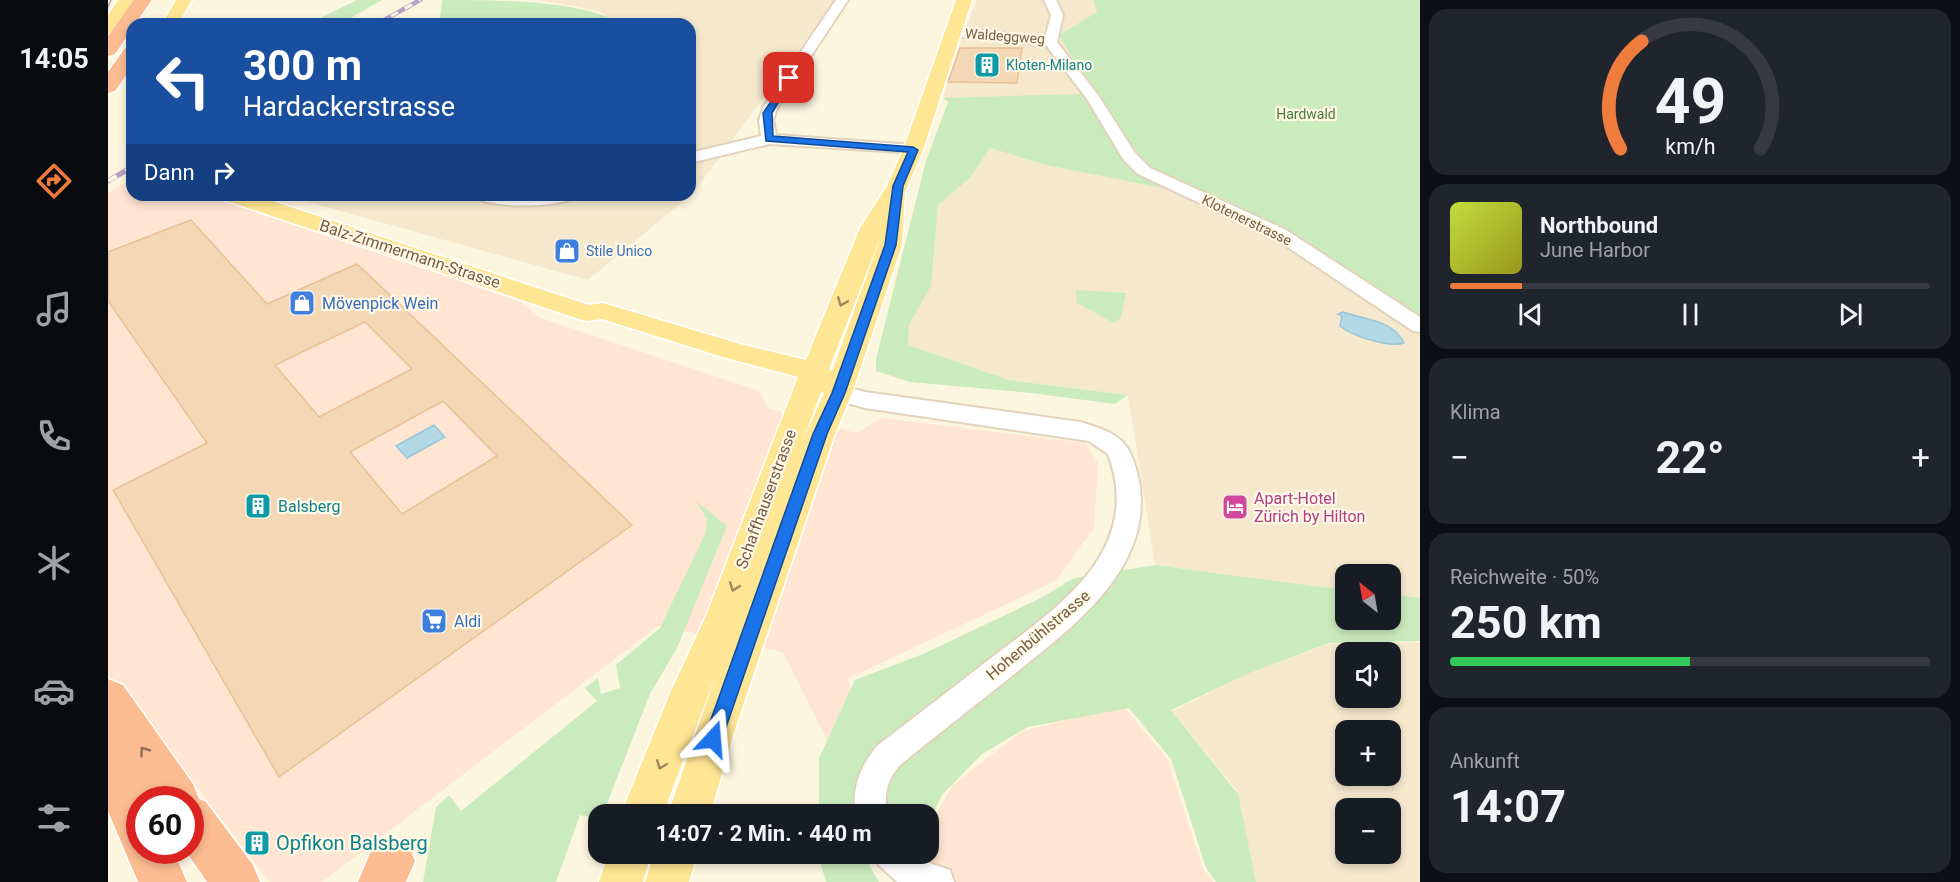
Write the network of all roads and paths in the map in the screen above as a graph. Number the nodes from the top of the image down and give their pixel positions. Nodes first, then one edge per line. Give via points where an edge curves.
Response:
1 (126, 0) edge
2 (143, 0) edge
3 (165, 0) edge
4 (184, 0) edge
5 (842, 0) edge
6 (964, 0) edge
7 (1050, 0) edge
8 (131, 18) edge
9 (154, 18) edge
10 (174, 18) edge
11 (126, 25) edge
12 (108, 28) edge
13 (953, 32) junction
14 (1050, 42) junction
15 (108, 51) edge
16 (126, 61) edge
17 (108, 87) edge
18 (769, 139) junction
19 (913, 150) junction
20 (696, 157) edge
21 (898, 186) junction
22 (250, 201) edge
23 (1420, 326) edge
24 (811, 382) junction
25 (838, 393) junction
26 (108, 699) edge
27 (108, 759) edge
28 (167, 786) edge
29 (126, 800) edge
30 (646, 804) edge
31 (692, 804) edge
32 (869, 804) edge
33 (204, 837) edge
34 (155, 864) edge
35 (627, 864) edge
36 (673, 864) edge
37 (901, 864) edge
38 (163, 882) edge
39 (236, 882) edge
40 (382, 882) edge
41 (388, 882) edge
42 (621, 882) edge
43 (667, 882) edge
44 (938, 882) edge

1 - 12 main road
2 - 8 highway
3 - 9 highway
4 - 10 main road
5 - 18 street via 771,106 766,120
6 - 13 main road, Schaffhauserstrasse
7 - 14 street, Waldeggweg via 1057,15
11 - 15 highway
13 - 14 street, Waldeggweg
13 - 19 main road, Schaffhauserstrasse
14 - 23 street, Klotenerstrasse via 1093,98 1129,156 1144,171 1281,234
16 - 17 highway
18 - 19 street
18 - 20 street
19 - 21 main road, Schaffhauserstrasse
21 -> 24 main road, Schaffhauserstrasse via 872,228
21 - 25 main road, Schaffhauserstrasse via 890,245
22 - 24 main road, Balz-Zimmermann-Strasse via 588,312 601,324
24 - 25 main road, Balz-Zimmermann-Strasse
24 -> 30 main road, Schaffhauserstrasse via 724,616
25 - 31 main road, Schaffhauserstrasse via 820,434
25 - 32 street, Hohenbühlstrasse via 1080,430 1107,440 1120,452 1129,488 1127,528 1113,561 1091,593 889,755 873,773
28 -> 26 highway
27 - 29 highway
33 - 39 highway
34 - 38 highway
35 - 42 main road
36 - 43 main road
37 - 44 street via 912,874
40 - 41 highway via 391,861

